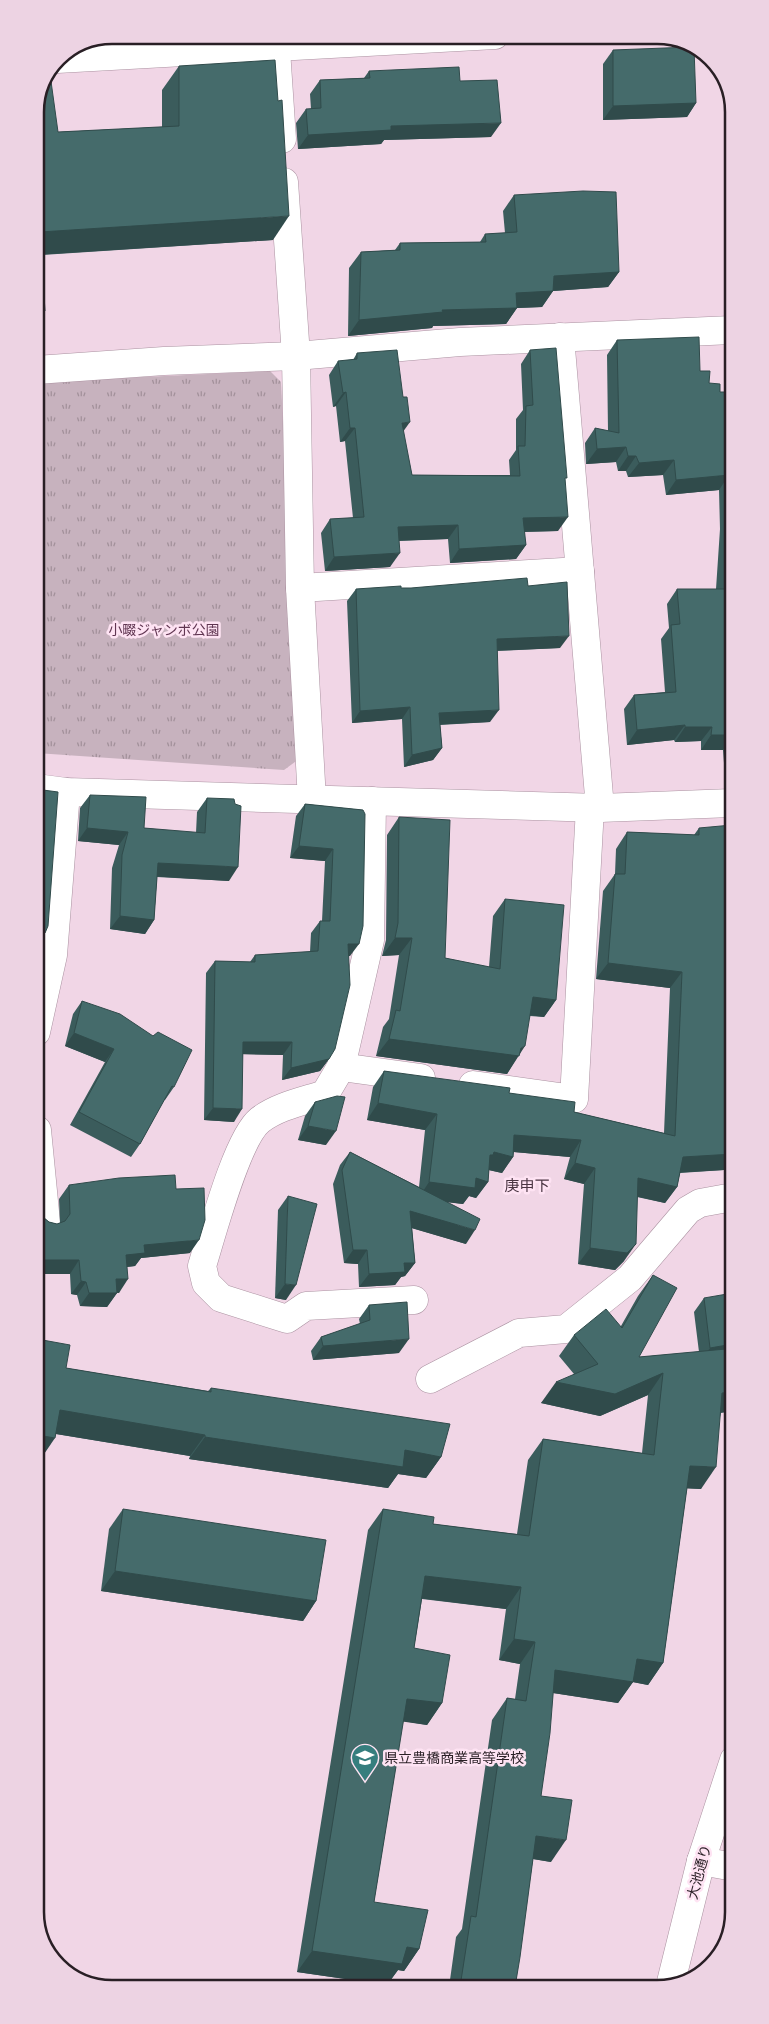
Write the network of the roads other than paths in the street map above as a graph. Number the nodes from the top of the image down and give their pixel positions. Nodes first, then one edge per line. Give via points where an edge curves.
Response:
1 (239, 44) edge
2 (275, 44) edge
3 (71, 58) edge
4 (725, 330) edge
5 (560, 337) junction
6 (296, 356) junction
7 (44, 370) edge
8 (580, 571) junction
9 (300, 588) junction
10 (44, 789) edge
11 (66, 792) junction
12 (312, 800) junction
13 (372, 802) junction
14 (725, 803) edge
15 (595, 808) junction
16 (44, 995) edge
17 (341, 1067) junction
18 (725, 1198) edge
19 (44, 1202) edge
20 (46, 1222) edge
21 (414, 1300) dead end
22 (430, 1379) dead end
23 (725, 1788) edge
24 (701, 1861) junction
25 (725, 1865) edge
26 (672, 1979) edge

1 - 3 street
2 - 6 street
4 - 5 street
5 - 6 street
5 - 8 street
6 - 7 street
6 - 9 street
8 - 9 street
8 - 15 street
9 - 12 street
10 - 11 street
11 - 12 street
11 - 16 street via 53,954
12 - 13 street
13 - 15 street
13 - 17 street via 370,940
14 - 15 street
15 - 17 street via 574,1099
17 - 21 street via 325,1094 259,1120 241,1146 202,1266 206,1283 221,1298 287,1319 306,1306
18 - 22 street via 700,1203 688,1210 630,1278 566,1329 519,1333
19 - 20 street
23 - 24 street, 大池通り
24 - 25 street
24 - 26 street, 大池通り

